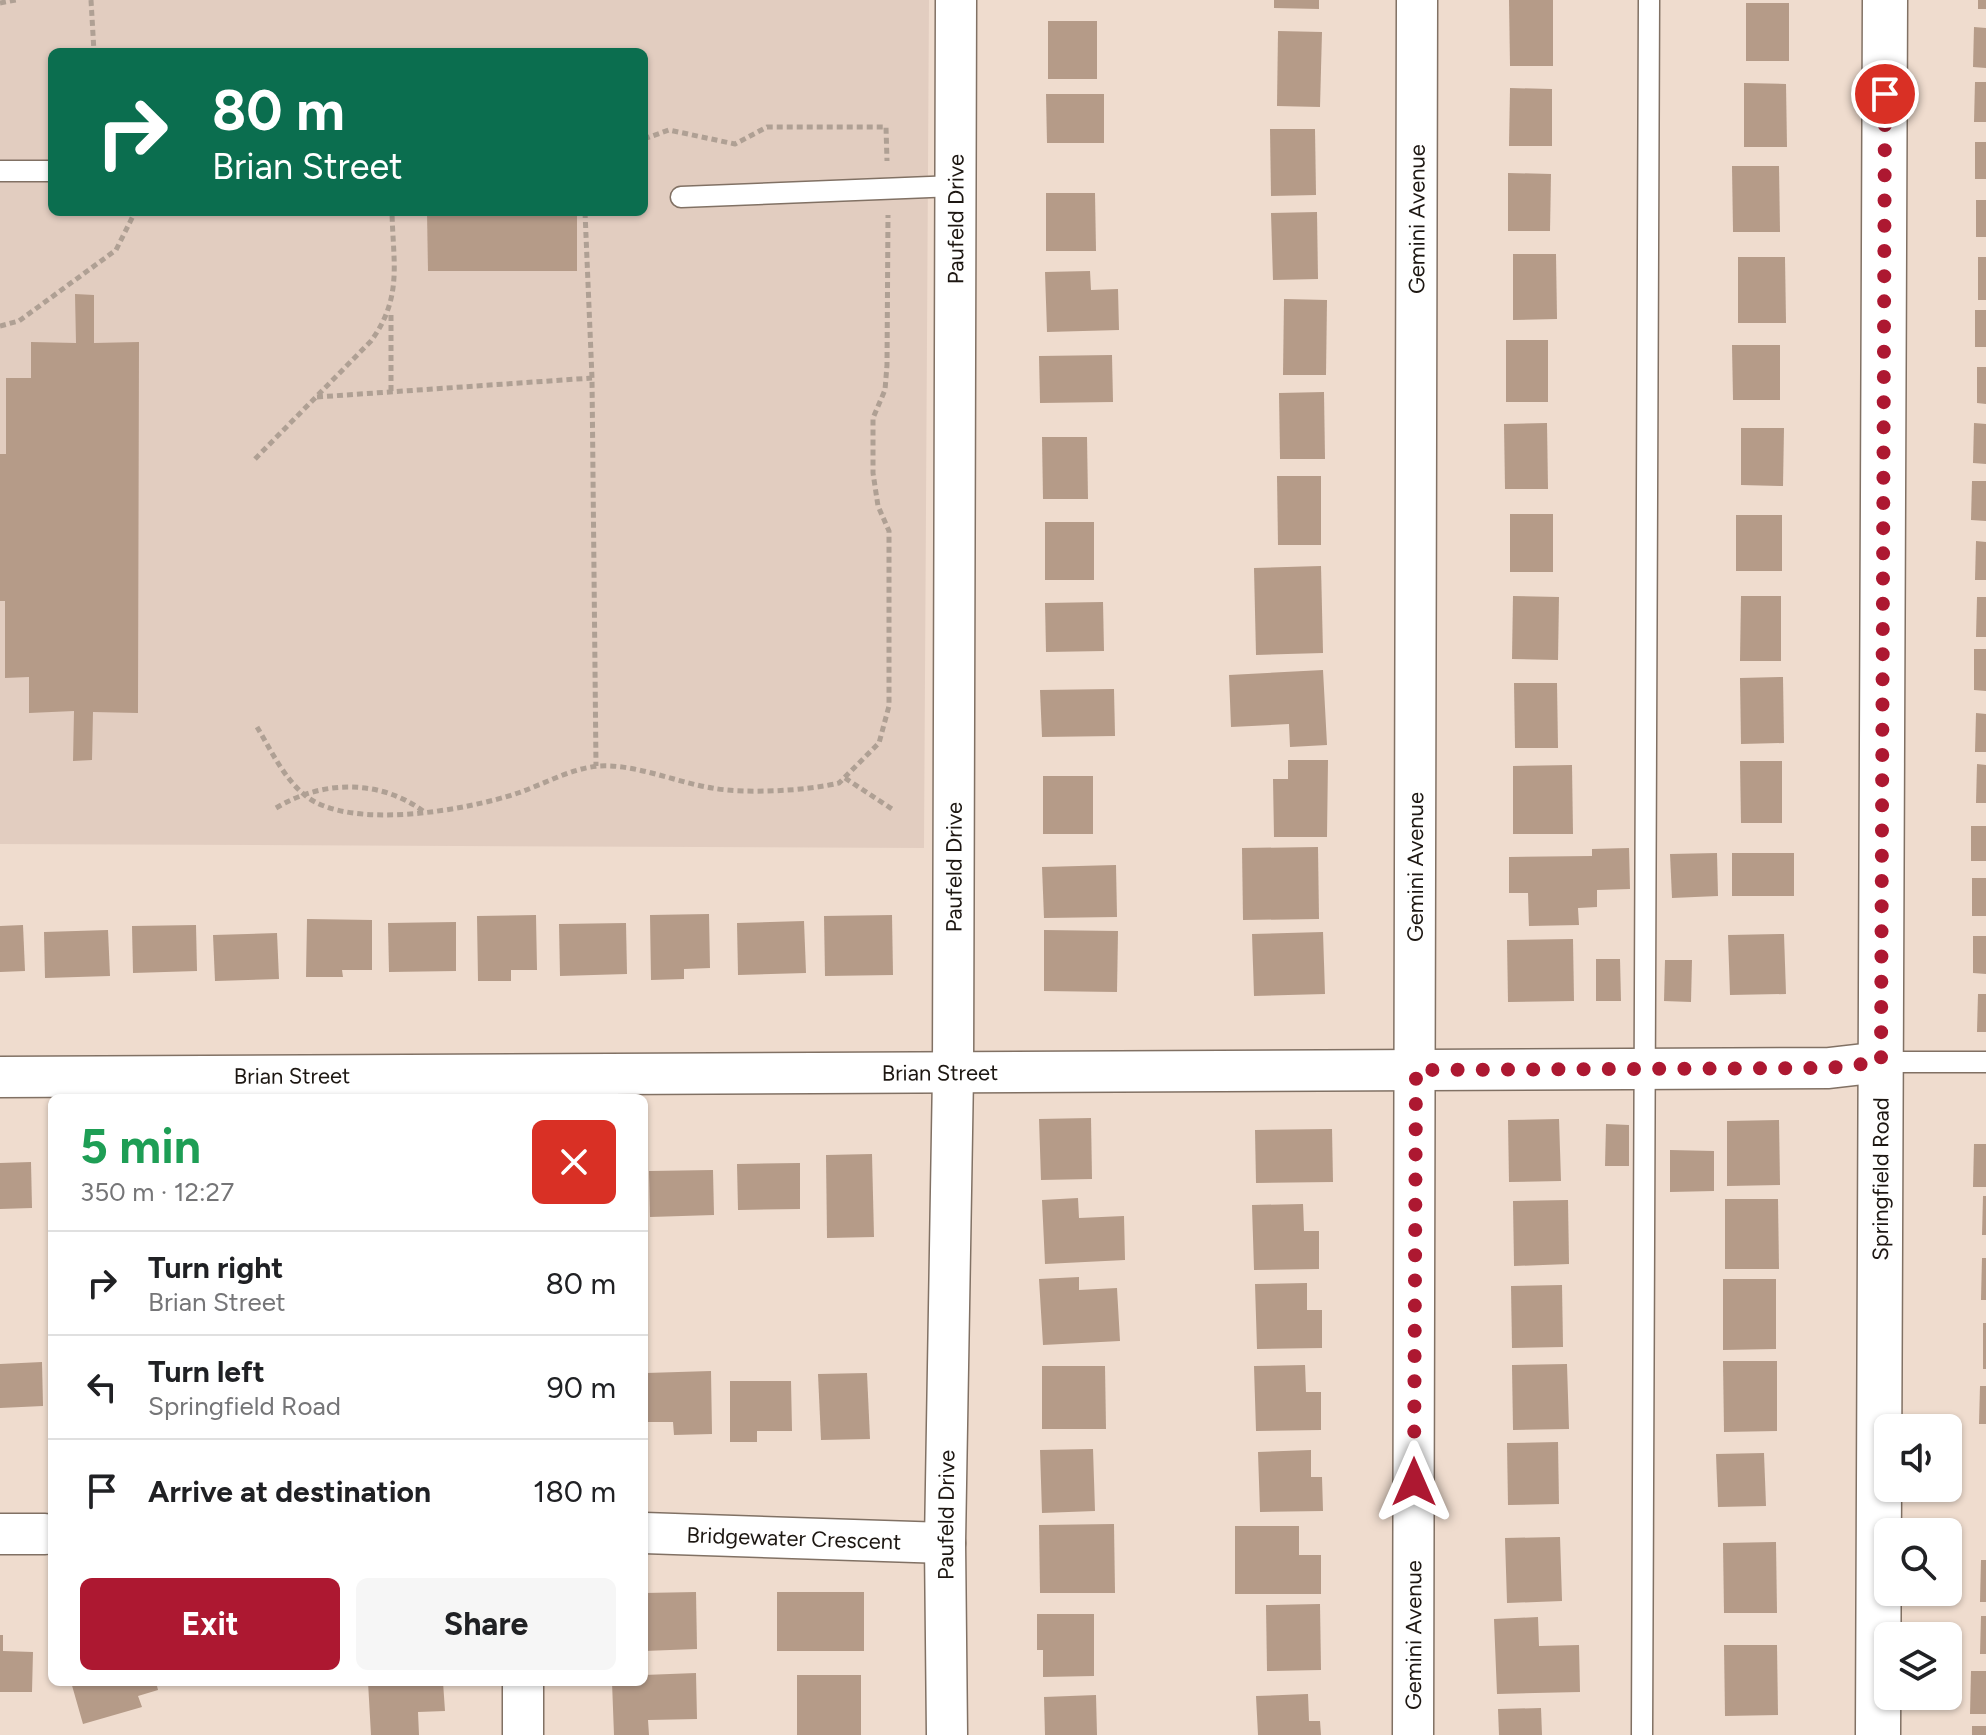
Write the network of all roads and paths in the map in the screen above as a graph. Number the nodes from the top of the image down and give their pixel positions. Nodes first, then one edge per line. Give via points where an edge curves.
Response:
1 (16, 0) edge
2 (91, 0) edge
3 (956, 0) edge
4 (1417, 0) edge
5 (1649, 0) edge
6 (1885, 0) edge
7 (0, 3) edge
8 (94, 48) edge
9 (648, 138) edge
10 (0, 171) edge
11 (48, 171) edge
12 (888, 186) junction
13 (955, 186) junction
14 (681, 197) dead end
15 (133, 216) edge
16 (392, 216) edge
17 (585, 216) edge
18 (391, 306) junction
19 (0, 326) edge
20 (592, 378) junction
21 (391, 391) junction
22 (315, 397) junction
23 (255, 459) dead end
24 (257, 727) dead end
25 (596, 766) junction
26 (845, 778) junction
27 (302, 792) junction
28 (276, 808) dead end
29 (892, 809) dead end
30 (424, 811) junction
31 (1881, 1062) junction
32 (1986, 1062) edge
33 (1642, 1067) junction
34 (1416, 1070) junction
35 (953, 1074) junction
36 (0, 1077) edge
37 (648, 1533) edge
38 (0, 1534) edge
39 (45, 1534) dead end
40 (945, 1543) junction
41 (523, 1686) edge
42 (523, 1735) edge
43 (947, 1735) edge
44 (1413, 1735) edge
45 (1642, 1735) edge
46 (1878, 1735) edge

1 - 7 path
2 - 8 path
3 - 13 street, Paufeld Drive
4 - 34 street, Gemini Avenue
5 - 33 lane
6 - 31 street, Springfield Road
9 - 12 path via 669,130 735,144 767,127 886,127
10 - 11 lane
12 - 13 lane
12 - 14 lane
12 - 26 path via 887,365 885,390 873,418 873,459 878,506 889,531 889,706 879,743
13 - 35 street, Paufeld Drive
15 - 19 path via 116,250 19,321
16 - 18 path
17 - 20 path
18 - 21 path
18 - 22 path via 371,341
20 - 21 path
20 - 25 path
21 - 22 path
22 - 23 path
24 - 27 path
25 - 26 path via 715,789 827,786
25 - 30 path via 515,794
26 - 29 path
27 - 28 path
27 - 30 path via 321,806 343,812
27 - 30 path via 372,787 403,796
31 - 32 lane
31 - 33 street, Brian Street via 1829,1068
31 - 46 street, Springfield Road
33 - 34 street, Brian Street
33 - 45 lane
34 - 35 street, Brian Street
34 - 44 street, Gemini Avenue
35 - 36 street, Brian Street
35 - 40 street, Paufeld Drive
37 - 40 street, Bridgewater Crescent
38 - 39 street
40 - 43 street, Paufeld Drive
41 - 42 street

